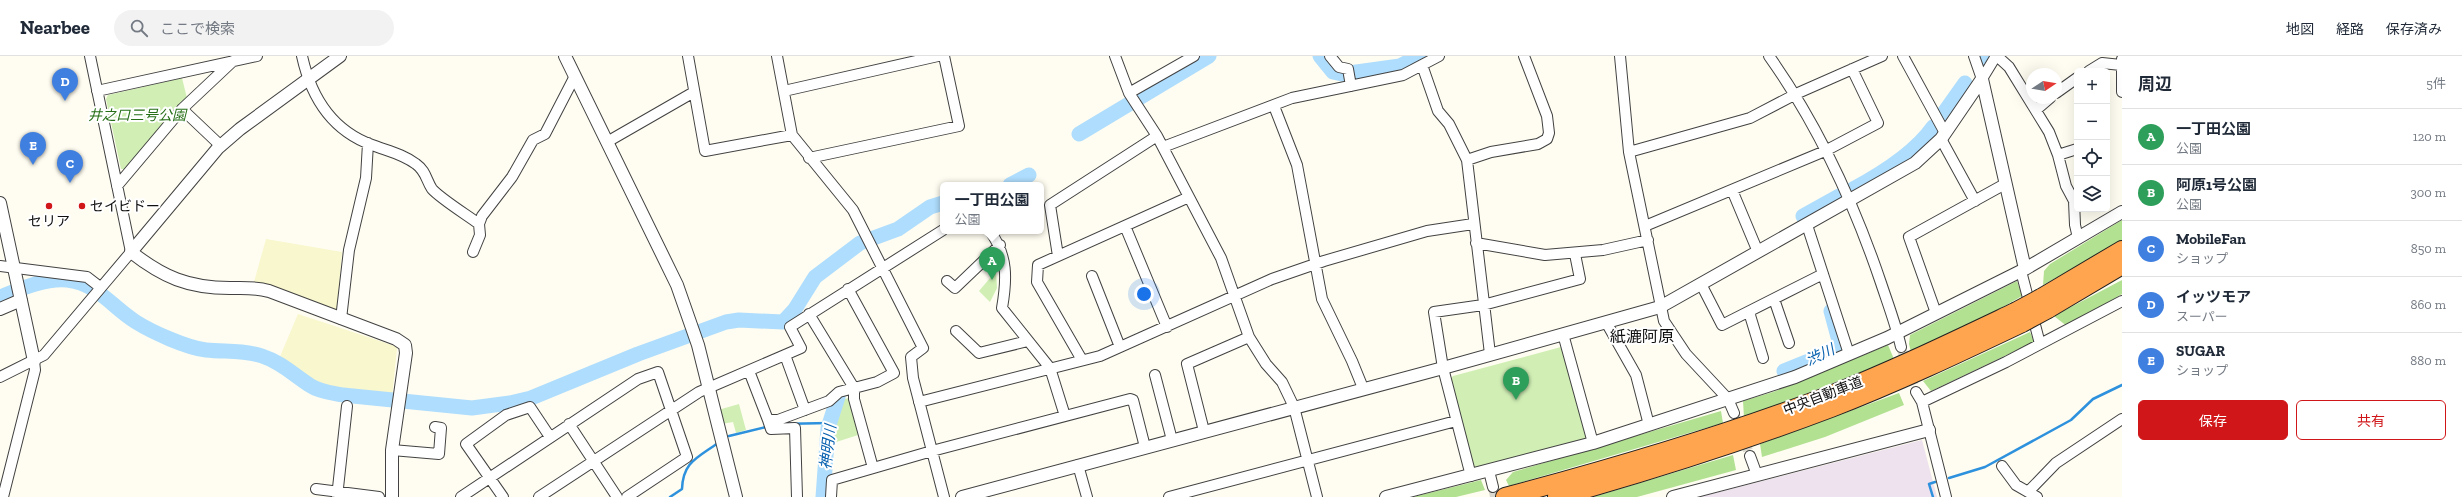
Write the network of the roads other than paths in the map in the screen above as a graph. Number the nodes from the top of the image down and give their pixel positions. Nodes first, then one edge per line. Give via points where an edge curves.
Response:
1 (90, 56) edge
2 (257, 56) edge
3 (302, 56) edge
4 (340, 56) edge
5 (565, 56) edge
6 (688, 56) edge
7 (777, 56) edge
8 (938, 56) edge
9 (944, 56) edge
10 (1115, 56) edge
11 (1194, 56) edge
12 (1439, 56) edge
13 (1620, 56) edge
14 (1769, 56) edge
15 (1881, 56) edge
16 (1903, 56) edge
17 (1974, 56) edge
18 (1996, 56) edge
19 (1333, 57) edge
20 (1526, 57) edge
21 (233, 61) junction
22 (2122, 62) edge
23 (1422, 65) junction
24 (2094, 68) edge
25 (1852, 69) junction
26 (575, 76) junction
27 (1982, 79) junction
28 (307, 80) junction
29 (2074, 80) edge
30 (1351, 85) junction
31 (2062, 89) edge
32 (97, 91) junction
33 (784, 91) junction
34 (694, 92) junction
35 (2122, 92) edge
36 (1796, 94) junction
37 (1132, 97) junction
38 (2043, 104) edge
39 (1274, 106) junction
40 (182, 109) junction
41 (2036, 110) junction
42 (792, 135) junction
43 (1157, 136) junction
44 (1943, 136) junction
45 (607, 142) junction
46 (368, 143) junction
47 (221, 146) junction
48 (1163, 147) junction
49 (2074, 150) edge
50 (1825, 151) junction
51 (1628, 152) junction
52 (2058, 155) junction
53 (808, 158) junction
54 (1467, 160) junction
55 (2005, 184) junction
56 (117, 186) junction
57 (1732, 190) junction
58 (1189, 197) junction
59 (1850, 201) junction
60 (1975, 201) junction
61 (0, 203) edge
62 (2122, 212) edge
63 (479, 224) junction
64 (1473, 224) junction
65 (1807, 225) junction
66 (1124, 226) junction
67 (1645, 226) junction
68 (940, 232) edge
69 (992, 234) edge
70 (2078, 238) junction
71 (1648, 240) junction
72 (1476, 243) junction
73 (1000, 245) junction
74 (2122, 250) edge
75 (131, 252) junction
76 (473, 252) dead end
77 (1758, 252) junction
78 (1575, 254) junction
79 (1058, 256) junction
80 (1315, 264) junction
81 (2122, 265) edge
82 (0, 266) edge
83 (14, 267) junction
84 (883, 268) junction
85 (2023, 270) junction
86 (1823, 274) junction
87 (1092, 276) dead end
88 (947, 281) dead end
89 (1701, 284) junction
90 (100, 288) junction
91 (848, 289) junction
92 (1234, 296) junction
93 (20, 298) junction
94 (1774, 299) junction
95 (2122, 301) edge
96 (2044, 303) junction
97 (1483, 305) junction
98 (1660, 307) junction
99 (0, 309) edge
100 (1749, 312) junction
101 (1936, 313) junction
102 (809, 314) junction
103 (2018, 317) junction
104 (340, 319) junction
105 (1606, 322) junction
106 (1167, 327) junction
107 (956, 331) dead end
108 (1898, 332) junction
109 (1563, 334) junction
110 (1249, 337) junction
111 (1028, 341) junction
112 (1789, 343) dead end
113 (2040, 344) junction
114 (1120, 347) junction
115 (1901, 347) tunnel mouth
116 (1490, 354) junction
117 (1850, 354) junction
118 (785, 355) junction
119 (1763, 358) dead end
120 (1082, 360) junction
121 (34, 361) junction
122 (1050, 368) junction
123 (1443, 368) junction
124 (749, 371) junction
125 (1155, 375) dead end
126 (0, 376) edge
127 (709, 388) junction
128 (854, 388) junction
129 (1362, 388) junction
130 (1916, 392) tunnel mouth
131 (1728, 400) junction
132 (919, 402) junction
133 (1922, 402) junction
134 (347, 406) dead end
135 (1294, 406) junction
136 (805, 410) junction
137 (672, 411) junction
138 (1734, 413) tunnel mouth
139 (1065, 416) junction
140 (2122, 419) edge
141 (768, 420) junction
142 (1456, 421) junction
143 (569, 424) junction
144 (1649, 425) junction
145 (435, 427) dead end
146 (1930, 430) junction
147 (1204, 431) junction
148 (550, 437) junction
149 (1172, 440) junction
150 (1593, 443) junction
151 (1145, 447) junction
152 (392, 450) junction
153 (932, 451) junction
154 (1750, 456) tunnel mouth
155 (1307, 460) junction
156 (594, 461) junction
157 (1078, 465) junction
158 (2002, 466) dead end
159 (873, 468) junction
160 (1489, 471) junction
161 (1757, 475) junction
162 (1471, 476) junction
163 (488, 477) junction
164 (316, 489) dead end
165 (1499, 492) edge
166 (338, 494) edge
167 (2032, 495) edge
168 (3, 497) edge
169 (379, 497) edge
170 (392, 497) edge
171 (461, 497) edge
172 (503, 497) edge
173 (539, 497) edge
174 (617, 497) edge
175 (627, 497) edge
176 (736, 497) edge
177 (797, 497) edge
178 (831, 497) edge
179 (944, 497) edge
180 (962, 497) edge
181 (1087, 497) edge
182 (1169, 497) edge
183 (1317, 497) edge
184 (1386, 497) edge
185 (1557, 497) edge
186 (1673, 497) edge
187 (1946, 497) edge

1 - 32 street
2 - 21 street
3 - 28 street
4 - 28 street
5 - 26 street
6 - 34 street
7 - 33 street
8 - 33 street
9 - 53 street via 959,126
10 - 37 street
11 - 37 street
12 - 23 street
13 - 51 street
14 - 36 street
15 - 25 street
16 - 44 street
17 - 27 street
18 - 27 street
18 - 41 street via 2009,67
19 - 30 street via 1340,66 1348,69
20 - 54 street via 1547,116 1547,139 1538,144 1491,152
21 - 32 street
21 - 40 street
22 - 24 street via 2102,63
22 - 35 street
23 - 30 street via 1403,75
23 - 54 street via 1438,111 1449,124
25 - 36 street
25 - 50 street via 1878,123
26 - 45 street
26 - 63 street via 545,134 533,140 512,177 482,216
27 - 44 street
27 - 55 street
28 - 46 street via 331,118 345,132
28 - 47 street
29 - 31 street
30 - 39 street via 1292,98
32 - 56 street
33 - 42 street
34 - 42 street via 705,151
34 - 45 street
36 - 50 street
36 - 51 street via 1750,118
37 - 43 street
38 - 41 street
39 - 48 street
39 - 80 street via 1297,165
40 - 47 street
40 - 56 street
41 - 52 street via 2049,132
42 - 53 street
43 - 48 street
43 - 79 street via 1050,205
44 - 59 street via 1915,163
44 - 60 street
45 - 127 street via 677,285 698,345
46 - 63 street via 404,156 418,165 426,173 432,189
46 - 104 street via 366,178 349,250
47 - 75 street
48 - 58 street
49 - 52 street
50 - 57 street
50 - 59 street
51 - 67 street
52 - 70 street via 2066,186 2074,201 2074,224
53 - 84 street via 853,210 866,240
54 - 64 street
55 - 60 street
55 - 85 street
56 - 75 street
57 - 67 street
57 - 77 street
58 - 66 street
58 - 92 street via 1221,258
59 - 65 street
59 - 108 street via 1864,231
60 - 101 street via 1909,237
61 - 83 street
62 - 70 street
63 - 76 street via 480,235
64 - 72 street
64 - 80 street via 1427,231
65 - 77 street
65 - 86 street
66 - 79 street
66 - 106 street
67 - 71 street
68 - 84 street
69 - 73 street
70 - 85 street
71 - 78 street
71 - 98 street
72 - 78 street via 1544,256
72 - 97 street
73 - 88 street via 955,288
73 - 111 street via 1007,280 1002,308
74 - 96 highway, 中央自動車道
75 - 90 street
75 - 104 street via 152,269 186,284 258,288
77 - 89 street
78 - 97 street via 1580,279
79 - 120 street via 1038,265 1037,282
80 - 92 street
80 - 129 street via 1322,299
81 - 96 highway, 中央自動車道
82 - 83 street
83 - 90 street via 87,277
83 - 93 street
84 - 91 street
84 - 132 street via 923,348 911,357
85 - 101 street
85 - 113 street
86 - 94 street
86 - 117 street
87 - 114 street
89 - 98 street
89 - 100 street via 1722,325
90 - 121 street via 50,349
91 - 102 street
91 - 128 street via 894,373 877,382
92 - 106 street
92 - 110 street
93 - 99 street
93 - 121 street
94 - 100 street
94 - 112 street
95 - 113 street
96 - 103 highway, 中央自動車道, bridge
97 - 116 street
97 - 123 street via 1434,312
98 - 105 street
98 - 131 street via 1664,321 1686,354
100 - 119 street
101 - 108 street
102 - 118 street via 790,327 801,348
102 - 128 street
103 - 165 highway, 中央自動車道 via 1828,395 1714,436 1618,466
103 - 185 highway, 中央自動車道 via 1931,366 1832,408 1719,448
104 - 152 street via 396,339 405,345
105 - 109 street
105 - 144 street via 1636,375
106 - 114 street
107 - 111 street via 979,353
108 - 115 street
108 - 117 street
109 - 116 street
109 - 150 street
110 - 135 street via 1266,364 1282,382
110 - 147 street via 1186,364
111 - 122 street
113 - 133 street
114 - 120 street via 1100,356
116 - 123 street
117 - 131 street via 1795,377
118 - 124 street
118 - 136 street
120 - 122 street
121 - 126 street
121 - 168 street via 35,370
122 - 132 street
122 - 139 street
123 - 129 street
123 - 142 street
124 - 127 street
124 - 141 street
125 - 149 street
127 - 137 street
127 - 176 street
128 - 136 street via 839,392 829,401
128 - 159 street via 854,399
129 - 135 street
130 - 133 street
131 - 138 street
131 - 144 street
132 - 153 street
133 - 146 street
134 - 166 street
135 - 147 street
135 - 155 street
136 - 141 street via 778,420
137 - 143 street via 658,372 638,379
137 - 156 street
137 - 175 street via 687,457
139 - 151 street via 1133,400
139 - 153 street
140 - 167 street via 2056,463
141 - 177 street via 771,429 796,428
142 - 155 street
142 - 162 street
143 - 148 street
143 - 156 street
144 - 150 street
145 - 152 street via 441,428 439,454
146 - 161 street
146 - 187 street
147 - 149 street
148 - 163 street
148 - 163 street via 530,407 506,415 466,444
149 - 151 street
150 - 160 street
151 - 157 street
152 - 170 street
153 - 159 street
153 - 179 street
154 - 161 street
155 - 182 street
155 - 183 street
156 - 173 street
156 - 174 street
157 - 180 street
157 - 181 street
158 - 167 street via 2016,485
159 - 178 street via 832,480
160 - 162 street
160 - 165 street
161 - 186 street
162 - 184 street
163 - 171 street
163 - 172 street
164 - 166 street
166 - 169 street

